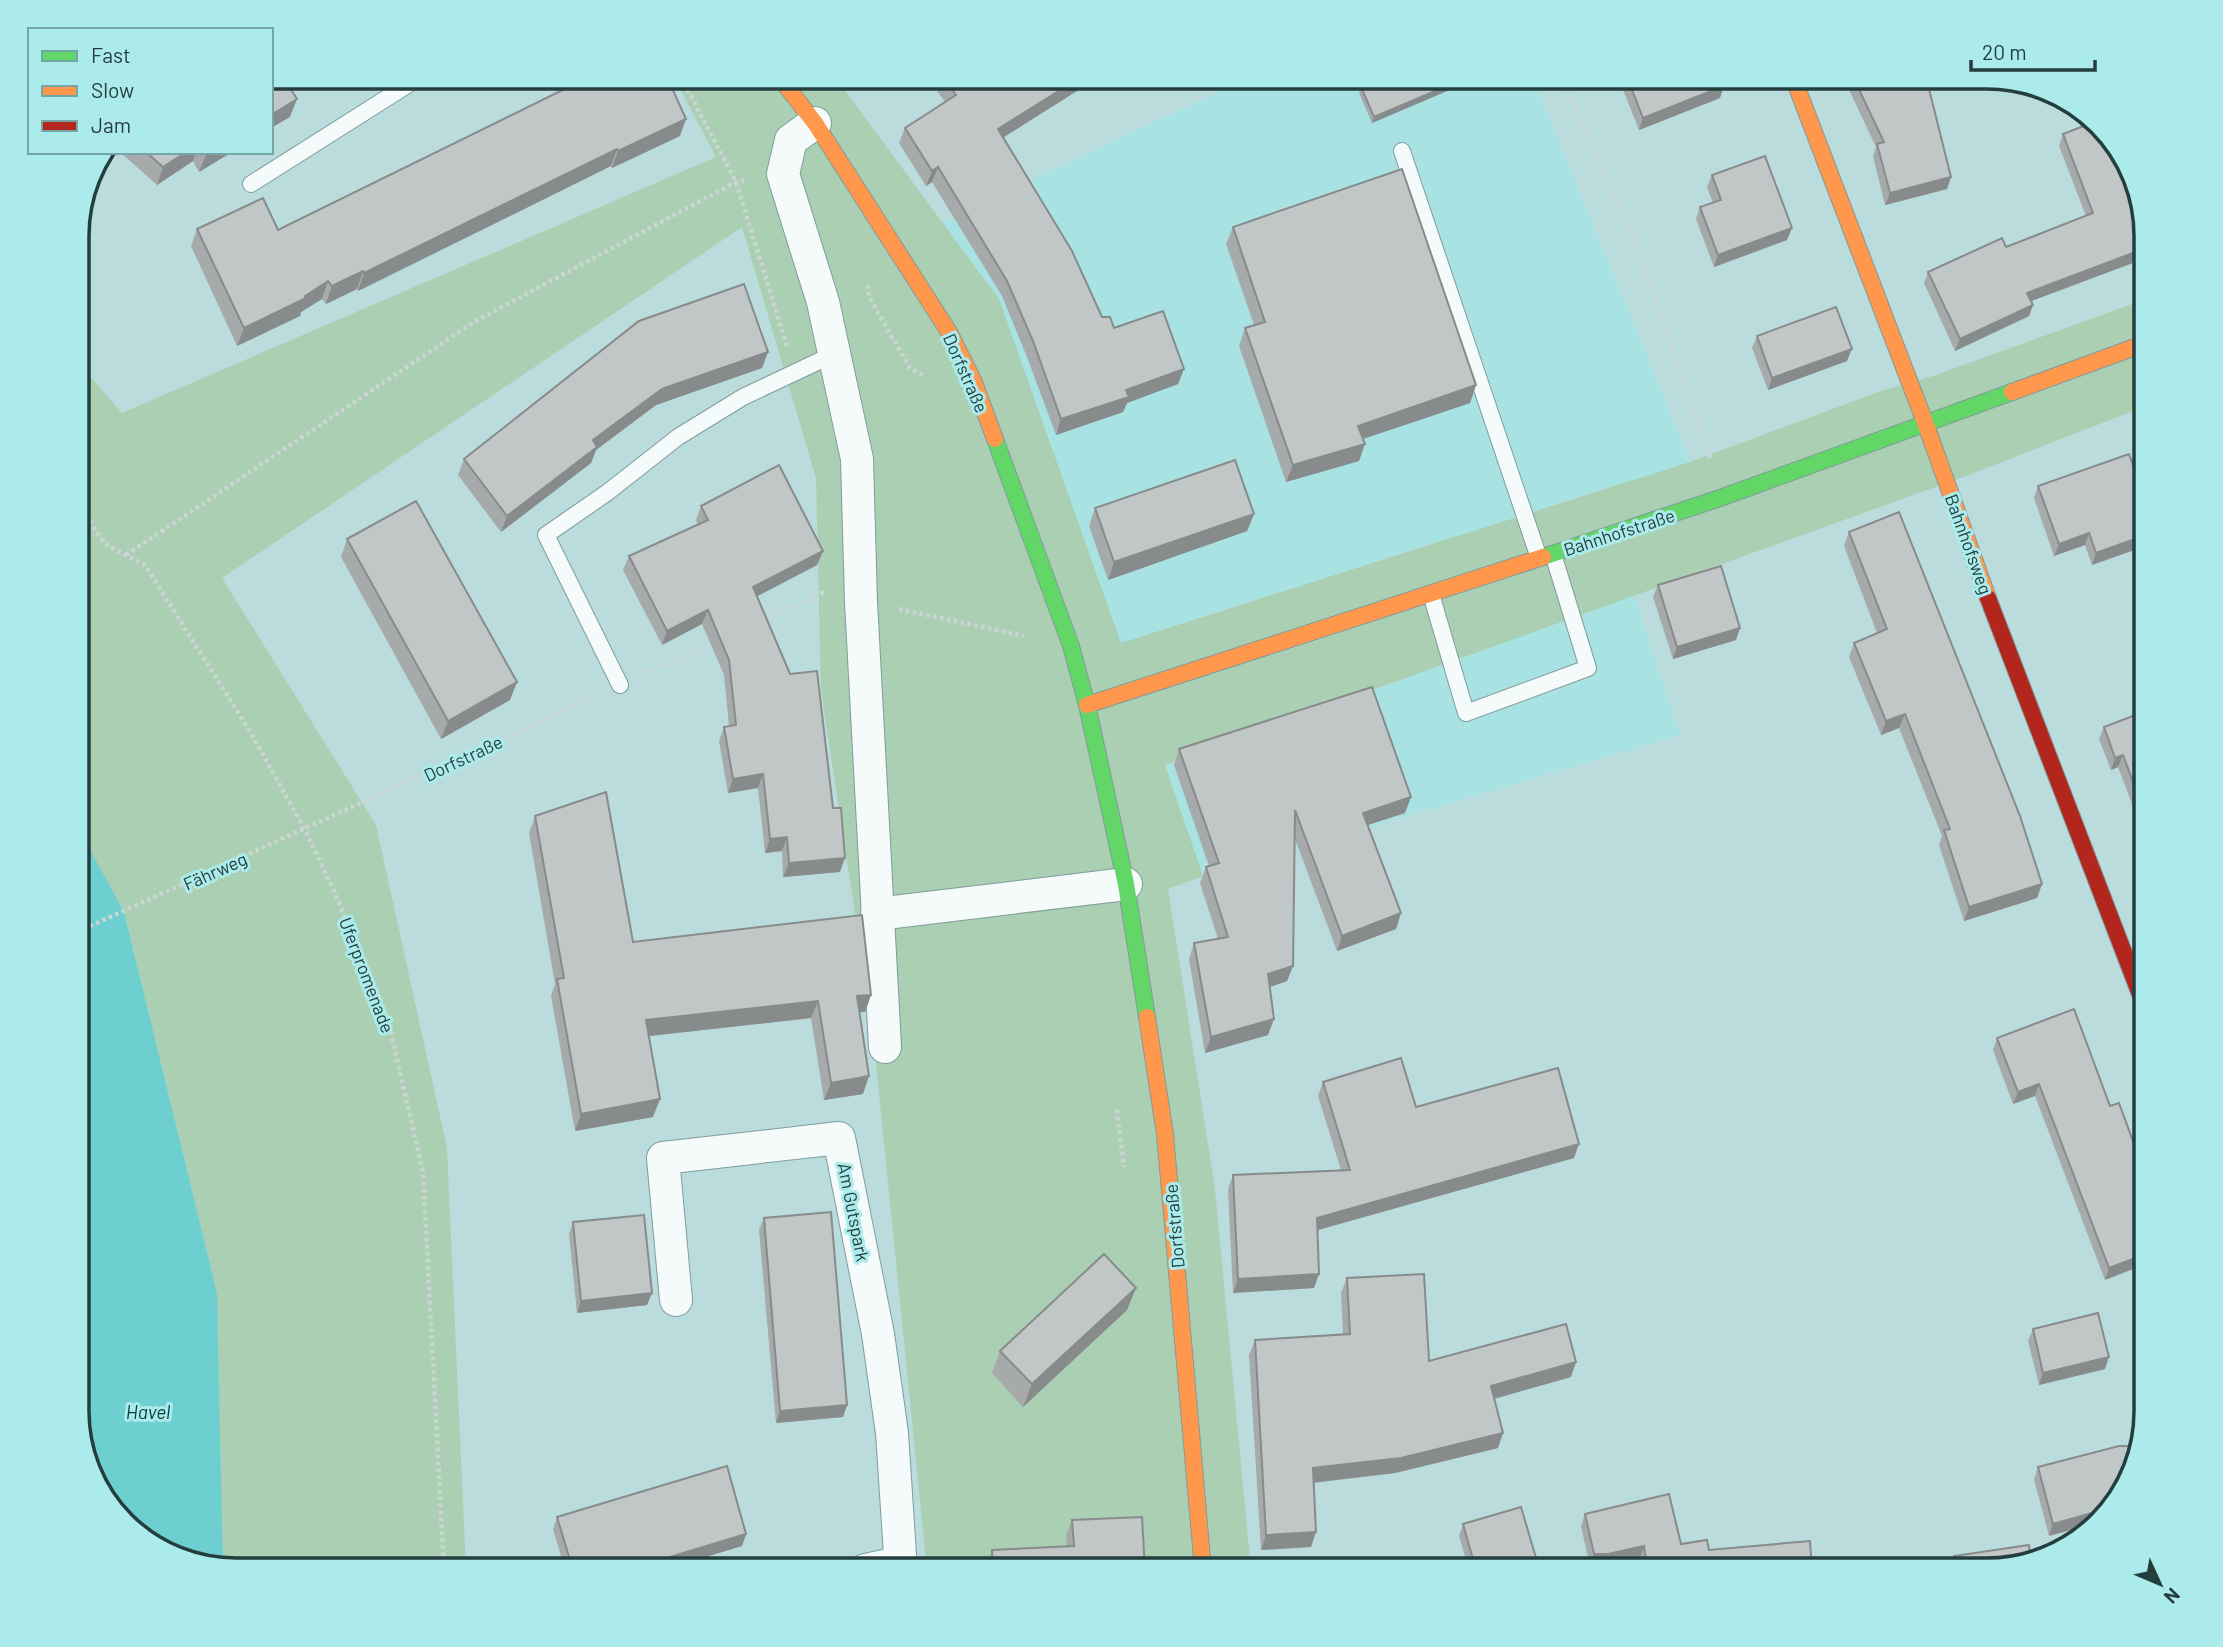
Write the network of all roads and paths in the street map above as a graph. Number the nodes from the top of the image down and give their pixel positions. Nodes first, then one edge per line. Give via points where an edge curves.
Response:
1 (1567, 89) edge
2 (1798, 89) edge
3 (400, 90) edge
4 (688, 90) edge
5 (789, 90) edge
6 (815, 123) junction
7 (1402, 151) dead end
8 (783, 174) junction
9 (736, 182) junction
10 (251, 184) dead end
11 (868, 273) dead end
12 (2134, 347) edge
13 (834, 354) junction
14 (795, 373) junction
15 (928, 377) dead end
16 (1926, 425) junction
17 (1723, 497) junction
18 (90, 523) edge
19 (126, 555) junction
20 (1546, 556) junction
21 (822, 580) dead end
22 (822, 593) junction
23 (1431, 594) junction
24 (861, 601) junction
25 (824, 607) dead end
26 (759, 622) edge
27 (721, 639) edge
28 (1071, 646) junction
29 (620, 685) junction
30 (1087, 705) junction
31 (305, 830) junction
32 (1126, 884) junction
33 (877, 914) junction
34 (90, 926) edge
35 (2134, 979) edge
36 (885, 1048) dead end
37 (1116, 1104) dead end
38 (1125, 1172) dead end
39 (676, 1300) dead end
40 (443, 1558) edge
41 (900, 1558) edge
42 (1202, 1558) edge

1 - 17 path via 1639,252
2 - 16 street, Bahnhofsweg
3 - 10 lane
4 - 9 path
5 - 6 street, Dorfstraße
6 - 8 street via 791,140
6 - 28 street, Dorfstraße via 949,332 973,380
7 - 20 lane
8 - 9 path
8 - 13 street via 823,302
9 - 14 path
9 - 19 path via 474,322
11 - 15 path via 869,297 910,368
12 - 16 street, Bahnhofstraße
13 - 14 lane
13 - 24 street via 857,458
14 - 29 lane via 743,397 678,436 546,535
16 - 17 street, Bahnhofstraße
16 - 35 street, Bahnhofsweg
17 - 20 street, Bahnhofstraße
18 - 19 path, Uferpromenade via 105,544
19 - 31 path, Uferpromenade via 145,565 251,733
20 - 23 street, Bahnhofstraße
20 - 23 lane via 1588,668 1466,713
21 - 22 path
22 - 24 path
22 - 25 path
22 - 26 path
23 - 30 street, Bahnhofstraße
24 - 28 path
24 - 33 street
27 - 29 path, Dorfstraße
28 - 30 street, Dorfstraße
29 - 31 path, Dorfstraße
30 - 32 street, Dorfstraße
31 - 34 path, Fährweg
31 - 40 path, Uferpromenade via 388,1020 423,1172
32 - 33 street
32 - 42 street, Dorfstraße via 1166,1134
33 - 36 street
37 - 38 path
39 - 41 street, Am Gutspark via 663,1158 839,1138 878,1334 892,1433

